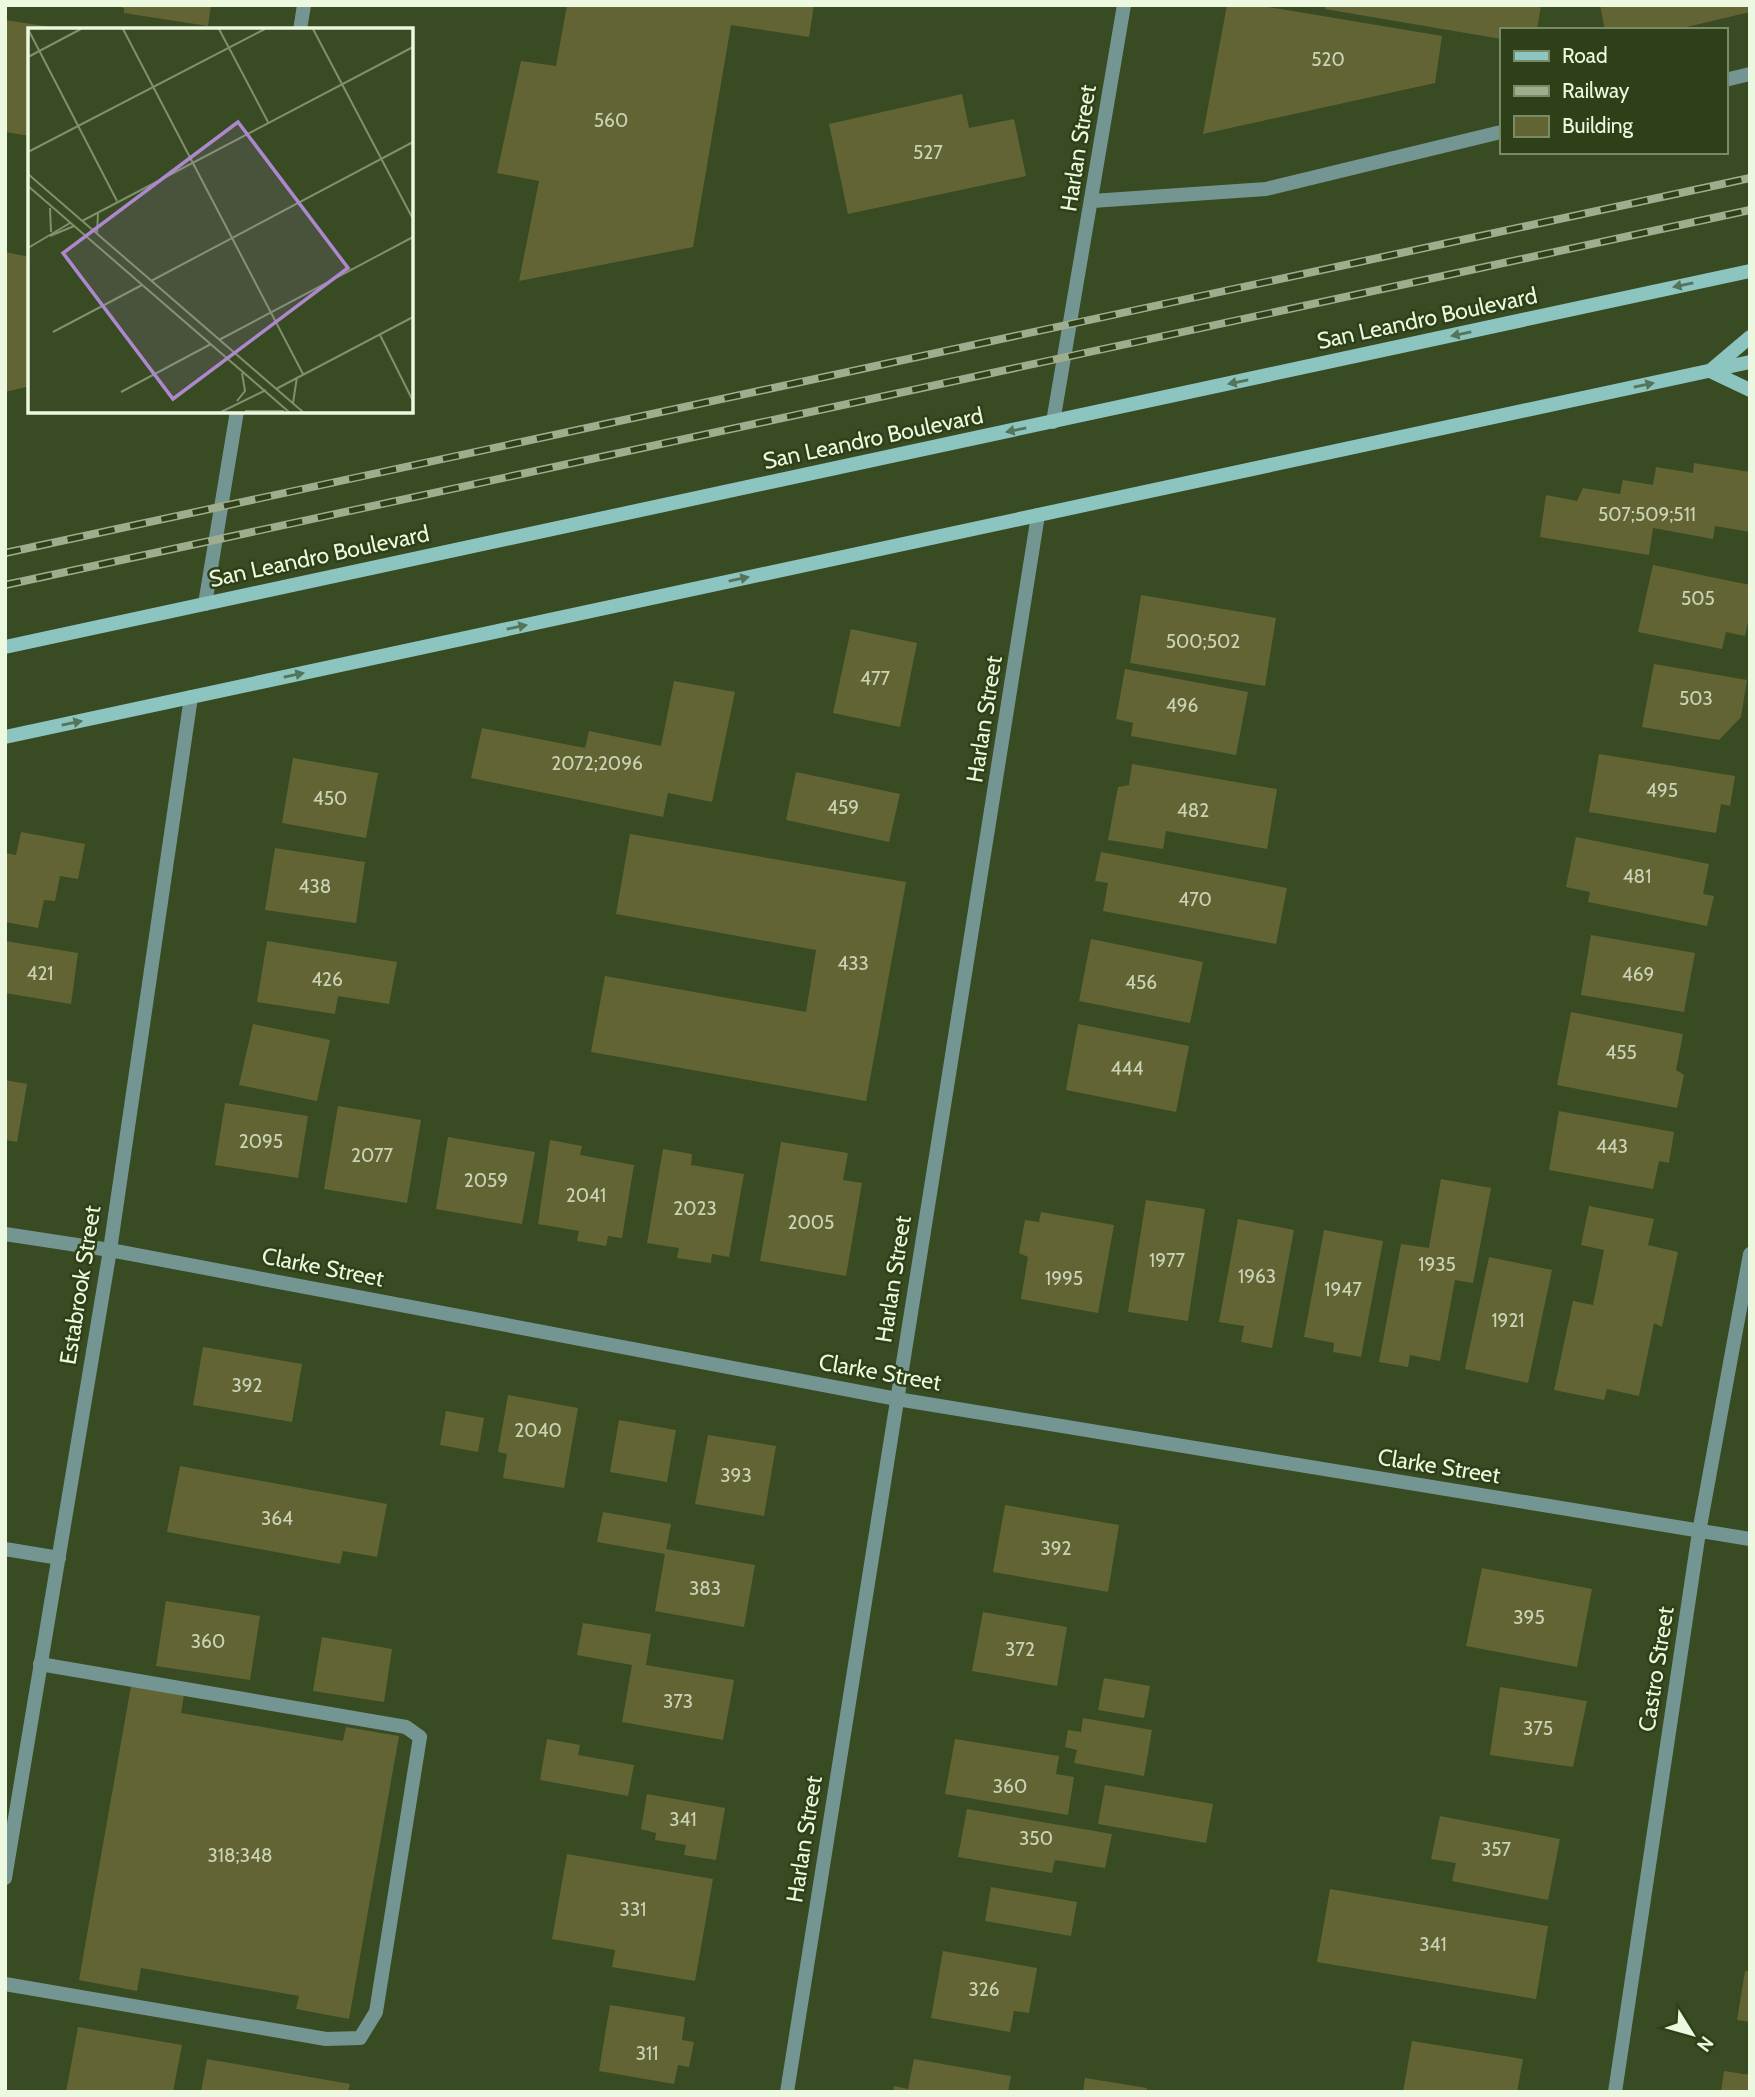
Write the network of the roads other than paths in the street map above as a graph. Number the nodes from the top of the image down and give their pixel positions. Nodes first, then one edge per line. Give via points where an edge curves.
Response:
1 (304, 5) edge
2 (1124, 5) edge
3 (300, 28) edge
4 (1750, 74) edge
5 (1727, 80) edge
6 (1500, 132) edge
7 (1092, 201) junction
8 (1750, 271) edge
9 (1750, 337) edge
10 (1750, 362) edge
11 (1710, 371) junction
12 (1750, 390) edge
13 (237, 413) edge
14 (1054, 422) junction
15 (1038, 514) junction
16 (205, 604) junction
17 (5, 647) edge
18 (191, 697) junction
19 (5, 737) edge
20 (5, 1234) edge
21 (110, 1250) junction
22 (1750, 1254) edge
23 (897, 1399) junction
24 (1699, 1532) junction
25 (1750, 1539) edge
26 (5, 1549) edge
27 (59, 1558) junction
28 (40, 1664) junction
29 (6, 1874) edge
30 (5, 1984) edge
31 (787, 2092) edge
32 (1615, 2092) edge

1 - 3 street
2 - 7 street, Harlan Street
4 - 5 street
6 - 7 street via 1266,189
7 - 14 street, Harlan Street
8 -> 14 main road, San Leandro Boulevard
9 - 11 main road
10 - 11 main road
11 - 12 main road
15 -> 11 main road
13 - 16 street
14 -> 16 main road, San Leandro Boulevard
18 -> 15 main road
15 - 23 street, Harlan Street
16 - 17 main road, San Leandro Boulevard
19 -> 18 main road
18 - 21 street, Estabrook Street
20 - 21 street, Clarke Street
21 - 23 street, Clarke Street
21 - 27 street, Estabrook Street
22 - 24 street, Castro Street
23 - 24 street, Clarke Street
23 - 31 street, Harlan Street
24 - 25 street, Clarke Street
24 - 32 street, Castro Street
26 - 27 street
27 - 28 street, Estabrook Street
28 - 29 street, Estabrook Street
28 - 30 street via 406,1727 419,1737 376,2011 360,2039 326,2039

